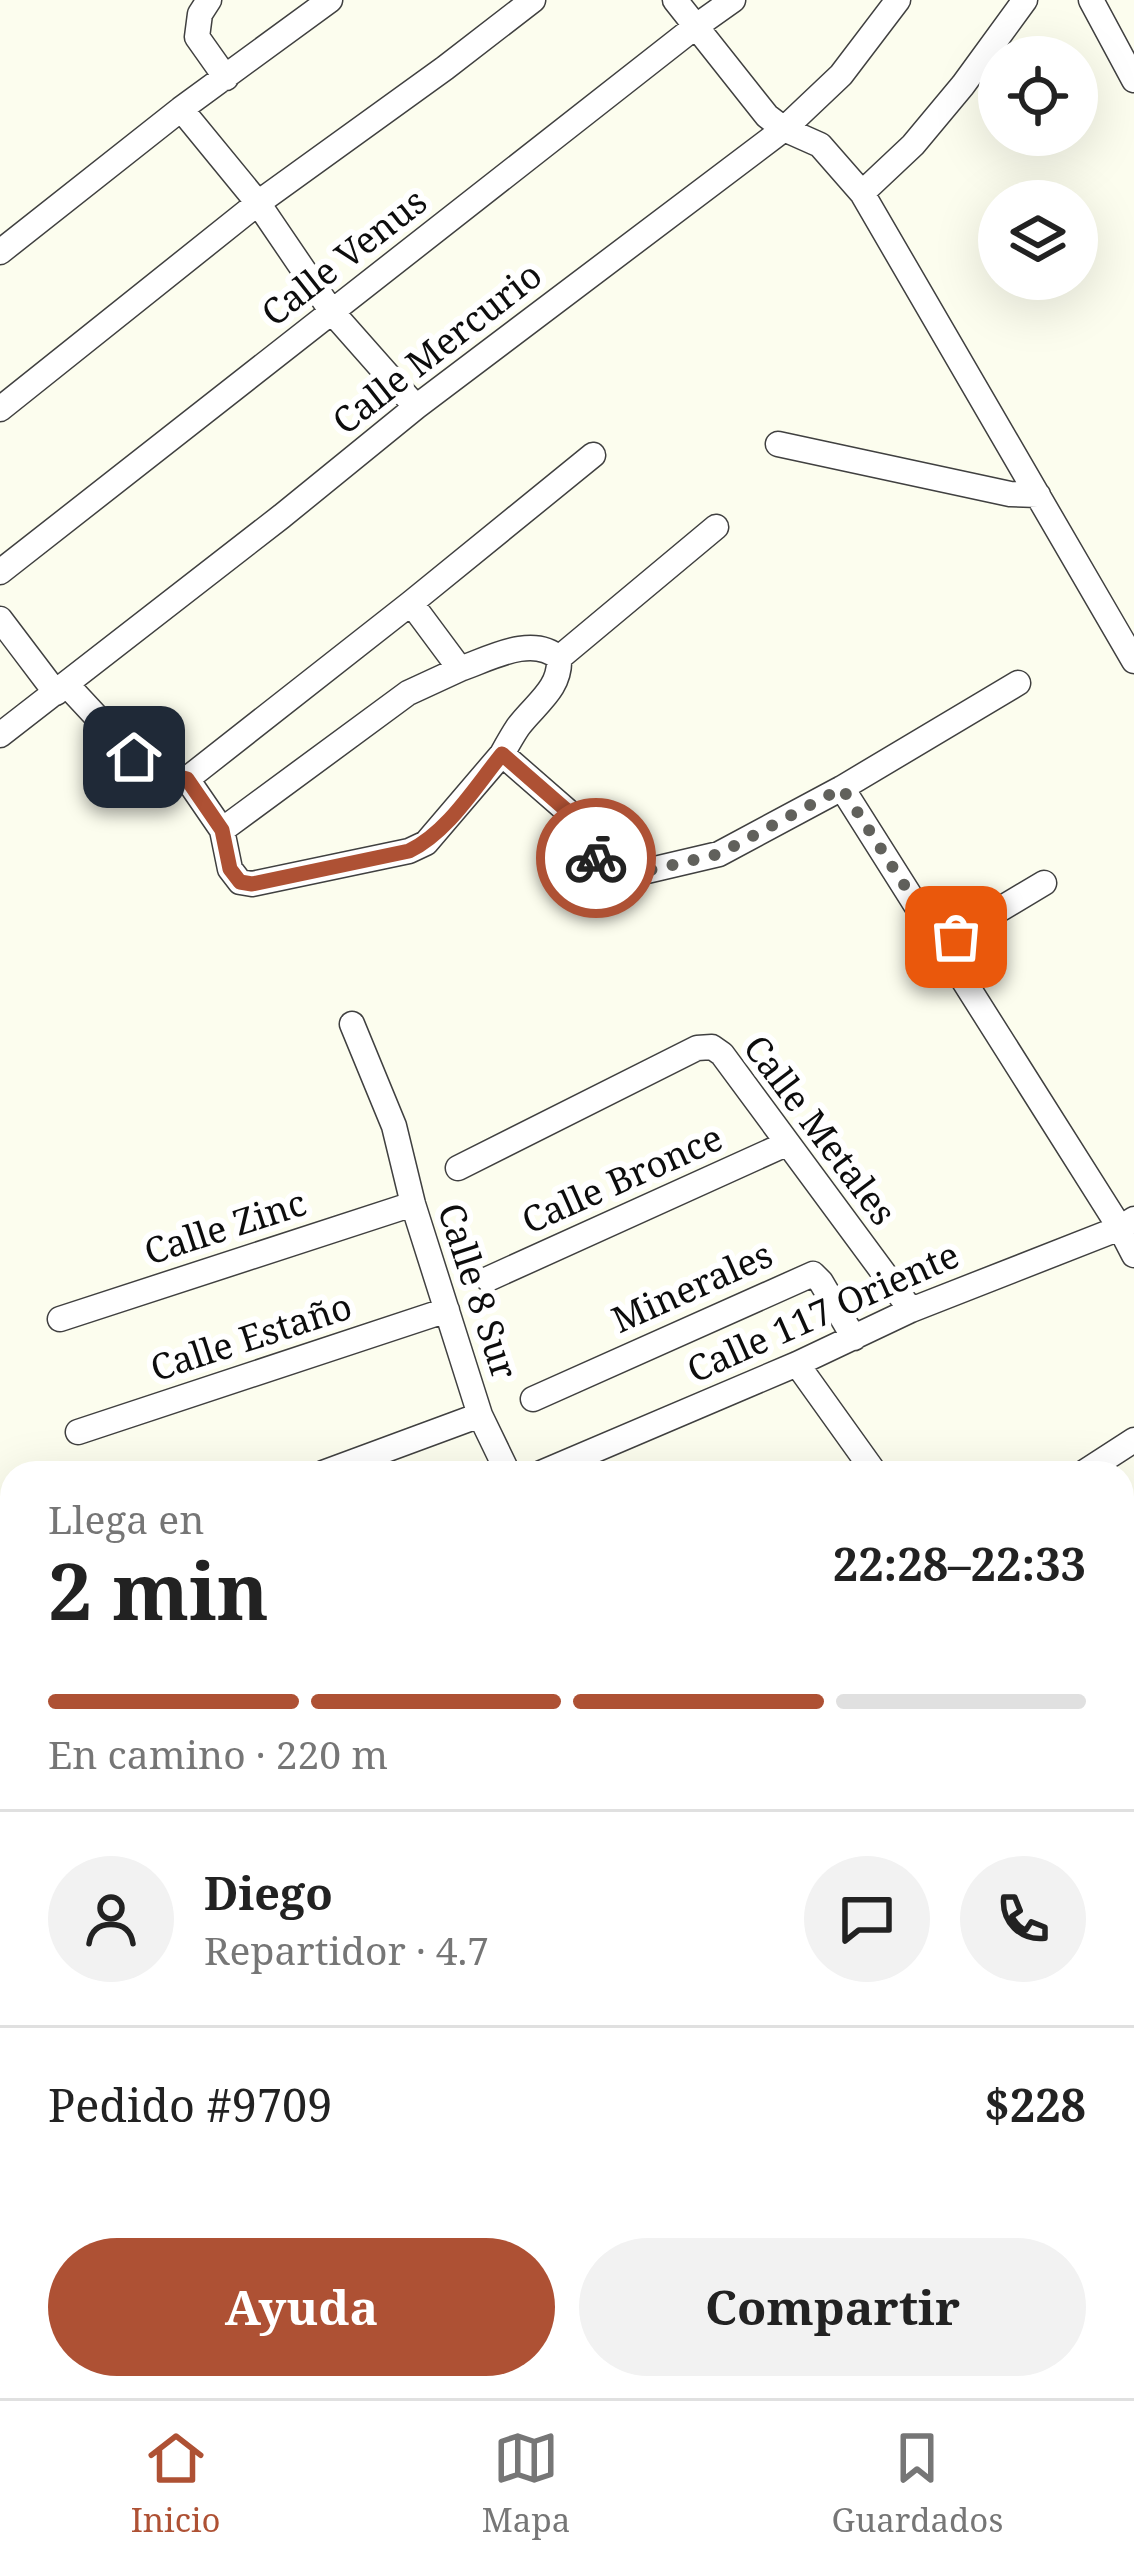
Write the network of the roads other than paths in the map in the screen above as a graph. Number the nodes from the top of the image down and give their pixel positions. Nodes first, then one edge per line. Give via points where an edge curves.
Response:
1 (209, 0) edge
2 (330, 0) edge
3 (533, 0) edge
4 (675, 0) edge
5 (733, 0) edge
6 (898, 0) edge
7 (1025, 0) edge
8 (1091, 0) edge
9 (695, 27) junction
10 (226, 78) junction
11 (1134, 80) edge
12 (181, 109) junction
13 (784, 129) junction
14 (862, 193) junction
15 (258, 203) junction
16 (0, 252) edge
17 (332, 312) junction
18 (416, 407) junction
19 (0, 409) edge
20 (778, 444) dead end
21 (593, 455) dead end
22 (1038, 495) junction
23 (716, 527) dead end
24 (0, 572) edge
25 (411, 603) junction
26 (0, 619) edge
27 (559, 658) junction
28 (1134, 661) edge
29 (460, 669) junction
30 (1018, 683) dead end
31 (61, 689) junction
32 (0, 735) edge
33 (502, 754) junction
34 (187, 779) junction
35 (842, 788) junction
36 (222, 830) junction
37 (1044, 884) dead end
38 (942, 944) junction
39 (352, 1024) dead end
40 (786, 1144) junction
41 (458, 1168) dead end
42 (412, 1204) junction
43 (1127, 1223) edge
44 (1134, 1255) edge
45 (488, 1279) dead end
46 (447, 1310) junction
47 (911, 1310) junction
48 (59, 1318) dead end
49 (854, 1338) junction
50 (797, 1364) junction
51 (532, 1399) dead end
52 (480, 1415) junction
53 (79, 1432) dead end
54 (1134, 1440) edge
55 (355, 1461) edge
56 (502, 1461) edge
57 (569, 1461) edge
58 (866, 1461) edge
59 (1102, 1461) edge

1 - 10 street via 197,37
2 - 10 street
3 - 15 street
4 - 9 street
5 - 9 street, Calle Venus
6 - 13 street, Calle Mercurio via 842,75
7 - 14 street via 913,145
8 - 11 street
9 - 13 street
9 - 17 street, Calle Venus
10 - 12 street
12 - 15 street
12 - 16 street
13 - 14 street via 820,145
13 - 18 street, Calle Mercurio
14 - 22 street
15 - 17 street
15 - 19 street
17 - 18 street
17 - 24 street, Calle Venus
18 - 31 street, Calle Mercurio
20 - 22 street
21 - 25 street
22 - 28 street
23 - 27 street
25 - 29 street
25 - 34 street
26 - 31 street
27 - 29 street via 535,646
27 - 33 street via 553,687
29 - 36 street via 408,693
30 - 35 street
31 - 32 street, Calle Mercurio
31 - 34 street via 152,770
33 - 35 street via 573,816 610,876 719,854
33 - 36 street via 426,843 409,851 252,884 230,869
34 - 36 street
35 - 38 street
37 - 38 street
38 - 43 street
39 - 42 street, Calle 8 Sur via 394,1126
40 - 41 street, Calle Metales via 722,1054 697,1048
40 - 45 street, Calle Bronce
40 - 47 street, Calle Metales
42 - 46 street, Calle 8 Sur
42 - 48 street, Calle Zinc
43 - 44 street
43 - 47 street, Calle 117 Oriente
46 - 52 street, Calle 8 Sur
46 - 53 street, Calle Estaño
47 - 49 street, Calle 117 Oriente
49 - 50 street, Calle 117 Oriente
49 - 51 street, Minerales via 813,1274
50 - 57 street, Calle 117 Oriente
50 - 58 street
52 - 55 street
52 - 56 street, Calle 8 Sur
54 - 59 street

